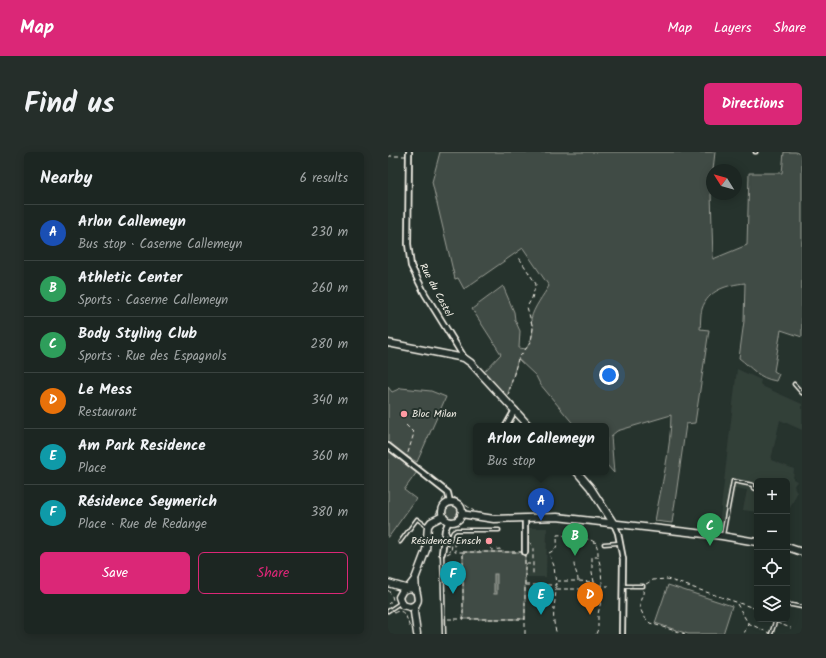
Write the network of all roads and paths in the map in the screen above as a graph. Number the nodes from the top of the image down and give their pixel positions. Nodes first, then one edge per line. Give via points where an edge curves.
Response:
1 (409, 154) edge
2 (388, 156) edge
3 (518, 256) dead end
4 (388, 342) edge
5 (464, 358) junction
6 (794, 384) dead end
7 (802, 393) edge
8 (506, 400) junction
9 (515, 410) junction
10 (508, 423) edge
11 (526, 423) edge
12 (406, 425) dead end
13 (388, 446) edge
14 (406, 460) junction
15 (580, 475) edge
16 (754, 488) edge
17 (444, 494) dead end
18 (451, 494) dead end
19 (450, 502) junction
20 (477, 512) dead end
21 (461, 514) junction
22 (443, 516) junction
23 (434, 517) dead end
24 (525, 518) junction
25 (448, 521) junction
26 (614, 524) junction
27 (428, 526) junction
28 (445, 530) junction
29 (500, 530) dead end
30 (722, 536) junction
31 (754, 541) edge
32 (400, 542) dead end
33 (594, 542) junction
34 (620, 542) junction
35 (604, 544) junction
36 (492, 548) dead end
37 (534, 548) dead end
38 (790, 548) edge
39 (598, 550) junction
40 (463, 552) junction
41 (501, 552) junction
42 (525, 552) junction
43 (534, 552) junction
44 (536, 552) dead end
45 (802, 552) edge
46 (442, 553) junction
47 (598, 557) junction
48 (525, 564) junction
49 (533, 564) junction
50 (574, 564) dead end
51 (533, 575) dead end
52 (415, 579) junction
53 (556, 581) junction
54 (578, 581) junction
55 (594, 582) junction
56 (388, 583) edge
57 (525, 585) junction
58 (556, 585) junction
59 (602, 586) junction
60 (609, 586) dead end
61 (622, 586) junction
62 (643, 586) junction
63 (407, 588) junction
64 (556, 589) junction
65 (388, 590) edge
66 (416, 591) junction
67 (534, 592) joint
68 (401, 602) junction
69 (737, 603) junction
70 (388, 604) edge
71 (416, 604) junction
72 (790, 605) edge
73 (802, 607) edge
74 (754, 608) edge
75 (388, 612) edge
76 (394, 613) dead end
77 (443, 619) junction
78 (463, 619) junction
79 (525, 619) junction
80 (775, 622) edge
81 (780, 622) edge
82 (748, 623) junction
83 (413, 627) junction
84 (792, 628) dead end
85 (417, 634) edge
86 (444, 634) edge
87 (525, 634) edge
88 (557, 634) edge
89 (596, 634) edge
90 (622, 634) edge
91 (685, 634) edge
92 (744, 634) edge
93 (771, 634) edge

1 - 2 path
1 - 5 street, Rue du Castel via 408,233 411,266
3 - 8 path via 536,284 527,307 533,328 530,342 518,359
4 - 5 street
5 - 8 street, Rue du Castel
6 - 7 lane
8 - 9 street, Rue du Castel
9 - 10 street
9 - 11 street, Rue du Castel
12 - 14 path via 414,433
13 - 14 street
14 - 19 street via 448,493
15 - 26 street
16 - 30 lane via 753,485 733,481
17 - 23 path
18 - 20 path
19 - 21 street via 460,507
19 - 22 street via 444,506
21 - 24 street via 494,519
21 - 25 street via 458,520
22 - 25 street
22 - 27 street
24 - 26 street via 557,518
24 - 42 street
25 - 28 street
26 - 30 street
26 - 34 street
27 - 32 lane via 417,519
27 - 52 street via 426,550
28 - 29 lane via 450,539 456,530
28 - 46 street
30 - 31 street
33 - 35 path
33 - 39 path
33 - 53 path via 584,537 557,535 556,548 549,552
34 - 35 lane
34 - 61 street
35 - 39 path
36 - 41 path via 500,549
37 - 43 path
38 - 45 street
39 - 47 path
40 - 41 path
40 - 46 path via 454,552 455,544 452,544 452,552
40 - 78 path
41 - 42 path
42 - 48 path
43 - 44 path
43 - 49 path
46 - 77 lane
47 - 55 path via 592,557
47 - 59 path
48 - 49 path
48 - 57 path
49 - 51 path
50 - 54 path
52 - 63 street
52 - 66 street
53 - 54 path
53 - 58 path
54 - 55 path
55 - 59 path
56 - 63 street
56 - 68 street
57 - 58 path
57 - 79 path
58 - 64 path
59 - 60 path
59 - 64 path via 594,589
59 - 89 path
61 - 62 lane
61 - 90 street
62 - 69 path via 653,580 667,579
62 - 91 path via 641,610 647,620
63 - 66 street
63 - 68 street via 401,592
64 - 88 path via 553,615
65 - 70 path via 393,600
66 - 71 street via 419,597
67 - 67 path via 534,595 529,596 535,596
68 - 71 street via 410,607
68 - 75 lane
68 - 83 street via 410,613
69 - 74 path
69 - 82 path
71 - 83 street
72 - 73 lane
76 - 83 path via 401,611
77 - 78 path
77 - 86 lane
78 - 79 path
79 - 87 path
80 - 93 lane
81 - 84 path
82 - 92 path
82 - 93 path
83 - 85 street

